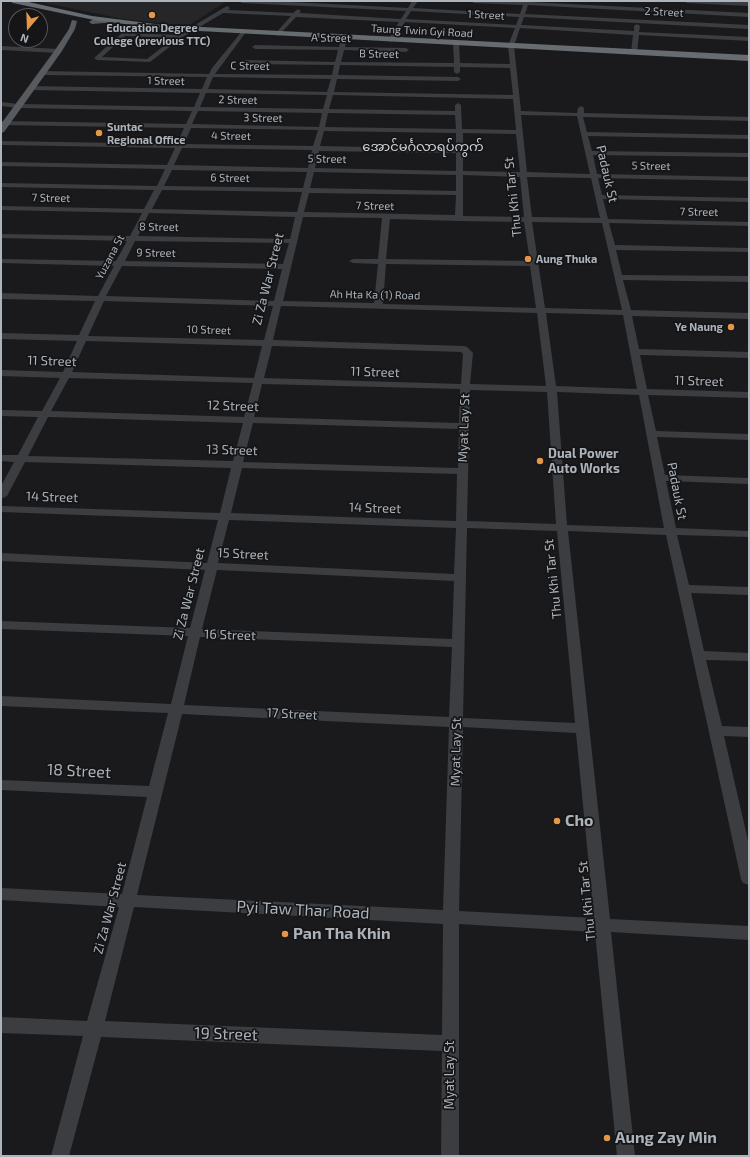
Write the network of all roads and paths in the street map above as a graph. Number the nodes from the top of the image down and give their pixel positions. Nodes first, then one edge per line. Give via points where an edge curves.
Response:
1 (13, 1) edge
2 (242, 1) edge
3 (415, 1) edge
4 (474, 1) edge
5 (640, 1) edge
6 (687, 1) edge
7 (306, 3) edge
8 (232, 4) dead end
9 (749, 4) edge
10 (525, 7) edge
11 (639, 9) junction
12 (410, 10) junction
13 (64, 12) junction
14 (222, 12) junction
15 (749, 14) edge
16 (294, 15) junction
17 (90, 20) junction
18 (403, 21) junction
19 (638, 21) junction
20 (74, 23) junction
21 (135, 24) junction
22 (518, 27) junction
23 (749, 27) edge
24 (192, 29) junction
25 (243, 32) junction
26 (636, 33) junction
27 (123, 34) junction
28 (278, 34) junction
29 (179, 37) junction
30 (749, 39) edge
31 (391, 40) junction
32 (342, 43) junction
33 (456, 44) junction
34 (511, 46) junction
35 (254, 47) dead end
36 (1, 48) edge
37 (406, 50) dead end
38 (58, 51) junction
39 (634, 52) junction
40 (749, 58) edge
41 (245, 62) dead end
42 (337, 63) junction
43 (427, 65) junction
44 (457, 65) junction
45 (514, 66) junction
46 (42, 73) junction
47 (210, 76) junction
48 (334, 78) junction
49 (426, 79) junction
50 (30, 88) junction
51 (458, 88) junction
52 (204, 91) junction
53 (330, 94) junction
54 (517, 97) junction
55 (1, 104) edge
56 (18, 106) junction
57 (196, 109) junction
58 (325, 111) junction
59 (458, 112) junction
60 (580, 112) junction
61 (519, 113) junction
62 (749, 119) edge
63 (2, 126) edge
64 (188, 127) junction
65 (321, 129) junction
66 (458, 131) junction
67 (745, 131) edge
68 (520, 132) junction
69 (584, 134) junction
70 (1, 144) edge
71 (180, 146) junction
72 (316, 148) junction
73 (460, 151) junction
74 (588, 152) junction
75 (749, 156) edge
76 (1, 164) edge
77 (170, 167) junction
78 (312, 170) junction
79 (460, 173) junction
80 (524, 174) junction
81 (593, 176) junction
82 (749, 179) edge
83 (1, 185) edge
84 (159, 188) junction
85 (305, 191) junction
86 (459, 194) junction
87 (598, 197) junction
88 (749, 200) edge
89 (1, 208) edge
90 (146, 211) junction
91 (299, 215) junction
92 (386, 217) junction
93 (459, 219) junction
94 (528, 220) junction
95 (604, 222) junction
96 (749, 224) edge
97 (1, 236) edge
98 (133, 238) junction
99 (293, 240) junction
100 (610, 247) junction
101 (749, 250) edge
102 (1, 261) edge
103 (353, 261) dead end
104 (383, 262) junction
105 (120, 263) junction
106 (534, 264) junction
107 (286, 267) junction
108 (618, 276) junction
109 (749, 279) edge
110 (1, 296) edge
111 (100, 300) junction
112 (277, 304) junction
113 (378, 307) junction
114 (541, 311) junction
115 (627, 313) junction
116 (749, 316) edge
117 (1, 336) edge
118 (82, 338) junction
119 (267, 343) junction
120 (464, 349) joint
121 (635, 352) junction
122 (749, 355) edge
123 (1, 373) edge
124 (66, 375) junction
125 (258, 380) junction
126 (465, 388) junction
127 (552, 391) junction
128 (643, 392) junction
129 (749, 395) edge
130 (1, 413) edge
131 (44, 414) junction
132 (248, 420) junction
133 (464, 426) junction
134 (651, 434) junction
135 (749, 437) edge
136 (1, 458) edge
137 (21, 458) junction
138 (237, 464) junction
139 (463, 471) junction
140 (660, 478) junction
141 (749, 481) edge
142 (1, 496) edge
143 (1, 509) edge
144 (224, 517) junction
145 (461, 525) junction
146 (562, 528) junction
147 (671, 532) junction
148 (749, 534) edge
149 (1, 557) edge
150 (212, 566) junction
151 (460, 578) junction
152 (684, 589) junction
153 (749, 591) edge
154 (1, 625) edge
155 (195, 633) junction
156 (458, 643) junction
157 (699, 656) junction
158 (749, 657) edge
159 (1, 700) edge
160 (176, 708) junction
161 (456, 722) junction
162 (583, 728) junction
163 (716, 731) junction
164 (749, 732) edge
165 (1, 785) edge
166 (155, 792) junction
167 (749, 879) edge
168 (1, 894) edge
169 (128, 901) junction
170 (451, 918) junction
171 (604, 926) junction
172 (749, 933) edge
173 (1, 1024) edge
174 (94, 1029) junction
175 (450, 1043) junction
176 (60, 1156) edge
177 (450, 1156) edge
178 (626, 1156) edge

1 - 13 highway
2 - 7 street, 2 Street
3 - 12 street
4 - 10 street
5 - 11 street
6 - 9 street
7 - 12 street, 2 Street
7 - 16 street
8 - 14 street
10 - 11 street
10 - 12 street, 2 Street
10 - 19 street, 2 Street
10 - 22 street, Thu Khi Tar St
11 - 15 street
11 - 19 street
12 - 18 street
13 - 17 highway
13 - 20 main road
14 - 16 street, 1 Street
14 - 24 street
16 - 18 street, 1 Street
16 - 28 street
17 - 20 highway
17 - 21 highway, Taung Twin Gyi Road
18 - 22 street, 1 Street
18 - 31 street
19 - 23 street, 2 Street
19 - 26 street
20 - 38 main road
21 - 24 highway, Taung Twin Gyi Road
21 - 27 street
22 - 26 street, 1 Street
22 - 34 street, Thu Khi Tar St
24 - 25 highway, Taung Twin Gyi Road
24 - 29 street
25 - 28 highway, Taung Twin Gyi Road
25 - 47 street, Yuzana St
26 - 30 street, 1 Street
26 - 39 street
27 - 29 street
27 - 29 street via 97,58 148,61
28 - 32 highway, Taung Twin Gyi Road
31 - 32 highway, Taung Twin Gyi Road
31 - 33 highway, Taung Twin Gyi Road
32 - 35 street, A Street
32 - 37 street, A Street
32 - 42 street, Zi Za War Street
33 - 34 highway, Taung Twin Gyi Road
33 - 44 street
34 - 39 highway, Taung Twin Gyi Road
34 - 45 street, Thu Khi Tar St
36 - 38 street
38 - 46 main road
39 - 40 highway, Taung Twin Gyi Road
41 - 42 street, B Street
42 - 43 street, B Street
42 - 48 street, Zi Za War Street
43 - 44 street, B Street
43 - 49 street
44 - 45 street, B Street
44 - 51 street
45 - 54 street, Thu Khi Tar St
46 - 47 street, C Street
46 - 50 main road
47 - 48 street, C Street
47 - 52 street, Yuzana St
48 - 49 street, C Street
48 - 53 street, Zi Za War Street
49 - 51 street, C Street
50 - 52 street, 1 Street
50 - 56 main road
51 - 53 street, 1 Street
51 - 54 street, 1 Street
51 - 59 street
52 - 53 street, 1 Street
52 - 57 street, Yuzana St
53 - 58 street, Zi Za War Street
54 - 61 street, Thu Khi Tar St
55 - 56 street
56 - 57 street, 2 Street
56 - 63 main road
57 - 58 street, 2 Street
57 - 64 street, Yuzana St
58 - 59 street, 2 Street
58 - 65 street, Zi Za War Street
59 - 66 street
60 - 61 street
60 - 67 street
60 - 69 street, Padauk St
61 - 68 street, Thu Khi Tar St
62 - 67 street
63 - 64 street, 3 Street
64 - 65 street, 3 Street
64 - 71 street, Yuzana St
65 - 66 street, 3 Street
65 - 72 street, Zi Za War Street
66 - 68 street, 3 Street
66 - 73 street
67 - 69 street
68 - 80 street, Thu Khi Tar St
69 - 74 street, Padauk St
70 - 71 street, 4 Street
71 - 72 street, 4 Street
71 - 77 street, Yuzana St
72 - 73 street, 4 Street
72 - 78 street, Zi Za War Street
73 - 79 street
74 - 75 street
74 - 81 street, Padauk St
76 - 77 street, 5 Street
77 - 78 street, 5 Street
77 - 84 street, Yuzana St
78 - 79 street, 5 Street
78 - 85 street, Zi Za War Street
79 - 80 street, 5 Street
79 - 86 street
80 - 81 street, 5 Street
80 - 94 street, Thu Khi Tar St
81 - 82 street, 5 Street
81 - 87 street, Padauk St
83 - 84 street, 6 Street
84 - 85 street, 6 Street
84 - 90 street, Yuzana St
85 - 86 street, 6 Street
85 - 91 street, Zi Za War Street
86 - 93 street
87 - 88 street
87 - 95 street, Padauk St
89 - 90 street, 7 Street
90 - 91 street, 7 Street
90 - 98 street, Yuzana St
91 - 92 street, 7 Street
91 - 99 street, Zi Za War Street
92 - 93 street, 7 Street
92 - 104 street
93 - 94 street, 7 Street
94 - 95 street, 7 Street
94 - 106 street, Thu Khi Tar St
95 - 96 street, 7 Street
95 - 100 street, Padauk St
97 - 98 street, 8 Street
98 - 99 street, 8 Street
98 - 105 street, Yuzana St
99 - 107 street, Zi Za War Street
100 - 101 street
100 - 108 street, Padauk St
102 - 105 street, 9 Street
103 - 104 street
104 - 106 street
104 - 113 street
105 - 107 street, 9 Street
105 - 111 street, Yuzana St
106 - 114 street, Thu Khi Tar St
107 - 112 street, Zi Za War Street
108 - 109 street
108 - 115 street, Padauk St
110 - 111 street, Ah Hta Ka (1) Road
111 - 112 street, Ah Hta Ka (1) Road
111 - 118 street, Yuzana St
112 - 113 street, Ah Hta Ka (1) Road
112 - 119 street, Zi Za War Street
113 - 114 street, Ah Hta Ka (1) Road
114 - 115 street, Ah Hta Ka (1) Road
114 - 127 street, Thu Khi Tar St
115 - 116 street, Ah Hta Ka (1) Road
115 - 121 street, Padauk St
117 - 118 street, 10 Street
118 - 119 street, 10 Street
118 - 124 street, Yuzana St
119 - 120 street, 10 Street
119 - 125 street, Zi Za War Street
120 - 126 street, Myat Lay St via 468,353
121 - 122 street
121 - 128 street, Padauk St
123 - 124 street, 11 Street
124 - 125 street, 11 Street
124 - 131 street, Yuzana St
125 - 126 street, 11 Street
125 - 132 street, Zi Za War Street
126 - 127 street, 11 Street
126 - 133 street, Myat Lay St
127 - 128 street, 11 Street
127 - 146 street, Thu Khi Tar St
128 - 129 street, 11 Street
128 - 134 street, Padauk St
130 - 131 street, 12 Street
131 - 132 street, 12 Street
131 - 137 street, Yuzana St
132 - 133 street, 12 Street
132 - 138 street, Zi Za War Street
133 - 139 street, Myat Lay St
134 - 135 street
134 - 140 street, Padauk St
136 - 137 street, 13 Street
137 - 138 street, 13 Street
137 - 142 street, Yuzana St
138 - 139 street, 13 Street
138 - 144 street, Zi Za War Street
139 - 145 street, Myat Lay St
140 - 141 street
140 - 147 street, Padauk St
143 - 144 street, 14 Street
144 - 145 street, 14 Street
144 - 150 street, Zi Za War Street
145 - 146 street, 14 Street
145 - 151 street, Myat Lay St
146 - 147 street, 14 Street
146 - 162 street, Thu Khi Tar St
147 - 148 street, 14 Street
147 - 152 street, Padauk St
149 - 150 street, 15 Street
150 - 151 street, 15 Street
150 - 155 street, Zi Za War Street
151 - 156 street, Myat Lay St
152 - 153 street
152 - 157 street, Padauk St
154 - 155 street, 16 Street
155 - 156 street, 16 Street
155 - 160 street, Zi Za War Street
156 - 161 street, Myat Lay St
157 - 158 street
157 - 163 street, Padauk St
159 - 160 street, 17 Street
160 - 161 street, 17 Street
160 - 166 street, Zi Za War Street
161 - 162 street, 17 Street
161 - 170 street, Myat Lay St
162 - 171 street, Thu Khi Tar St
163 - 164 street
163 - 167 street, Padauk St
165 - 166 street, 18 Street
166 - 169 street, Zi Za War Street
168 - 169 street, Pyi Taw Thar Road
169 - 170 street, Pyi Taw Thar Road
169 - 174 street, Zi Za War Street
170 - 171 street, Pyi Taw Thar Road
170 - 175 street, Myat Lay St
171 - 172 street, Pyi Taw Thar Road
171 - 178 street, Thu Khi Tar St
173 - 174 street, 19 Street
174 - 175 street, 19 Street
174 - 176 street, Zi Za War Street
175 - 177 street, Myat Lay St

